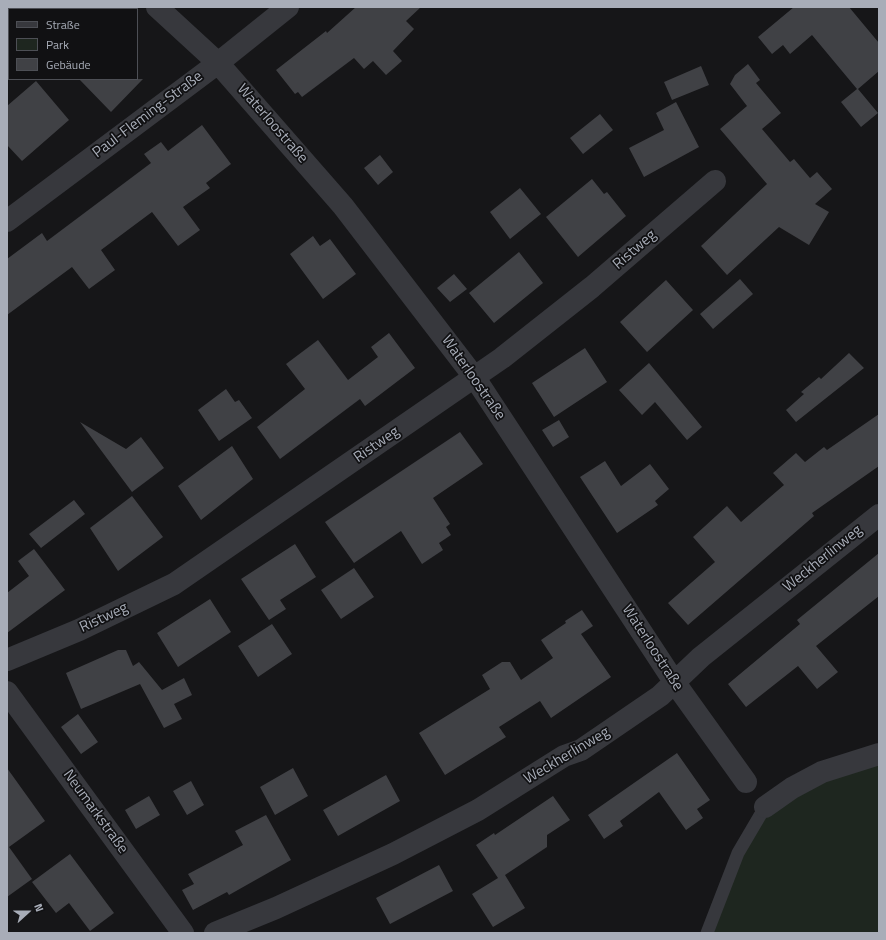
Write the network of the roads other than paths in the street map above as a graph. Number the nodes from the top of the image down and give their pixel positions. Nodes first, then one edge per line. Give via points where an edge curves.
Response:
1 (157, 7) edge
2 (288, 7) edge
3 (218, 63) junction
4 (715, 181) dead end
5 (7, 221) edge
6 (475, 378) junction
7 (879, 515) edge
8 (7, 660) edge
9 (675, 683) junction
10 (7, 692) edge
11 (879, 754) edge
12 (746, 782) dead end
13 (765, 807) joint
14 (183, 933) edge
15 (215, 933) edge
16 (707, 933) edge

1 - 3 street, Waterloostraße
2 - 3 street, Paul-Fleming-Straße
3 - 5 street, Paul-Fleming-Straße
3 - 6 street, Waterloostraße via 343,206
4 - 6 street, Ristweg via 592,287
6 - 8 street, Ristweg via 174,584 79,630
6 - 9 street, Waterloostraße
7 - 9 street, Weckherlinweg via 701,657
9 - 12 street, Waterloostraße
9 - 15 street, Weckherlinweg via 581,750 564,756 478,810 336,882
10 - 14 street, Neumarkstraße
11 - 13 street via 822,772 792,788
13 - 16 lane via 738,853

